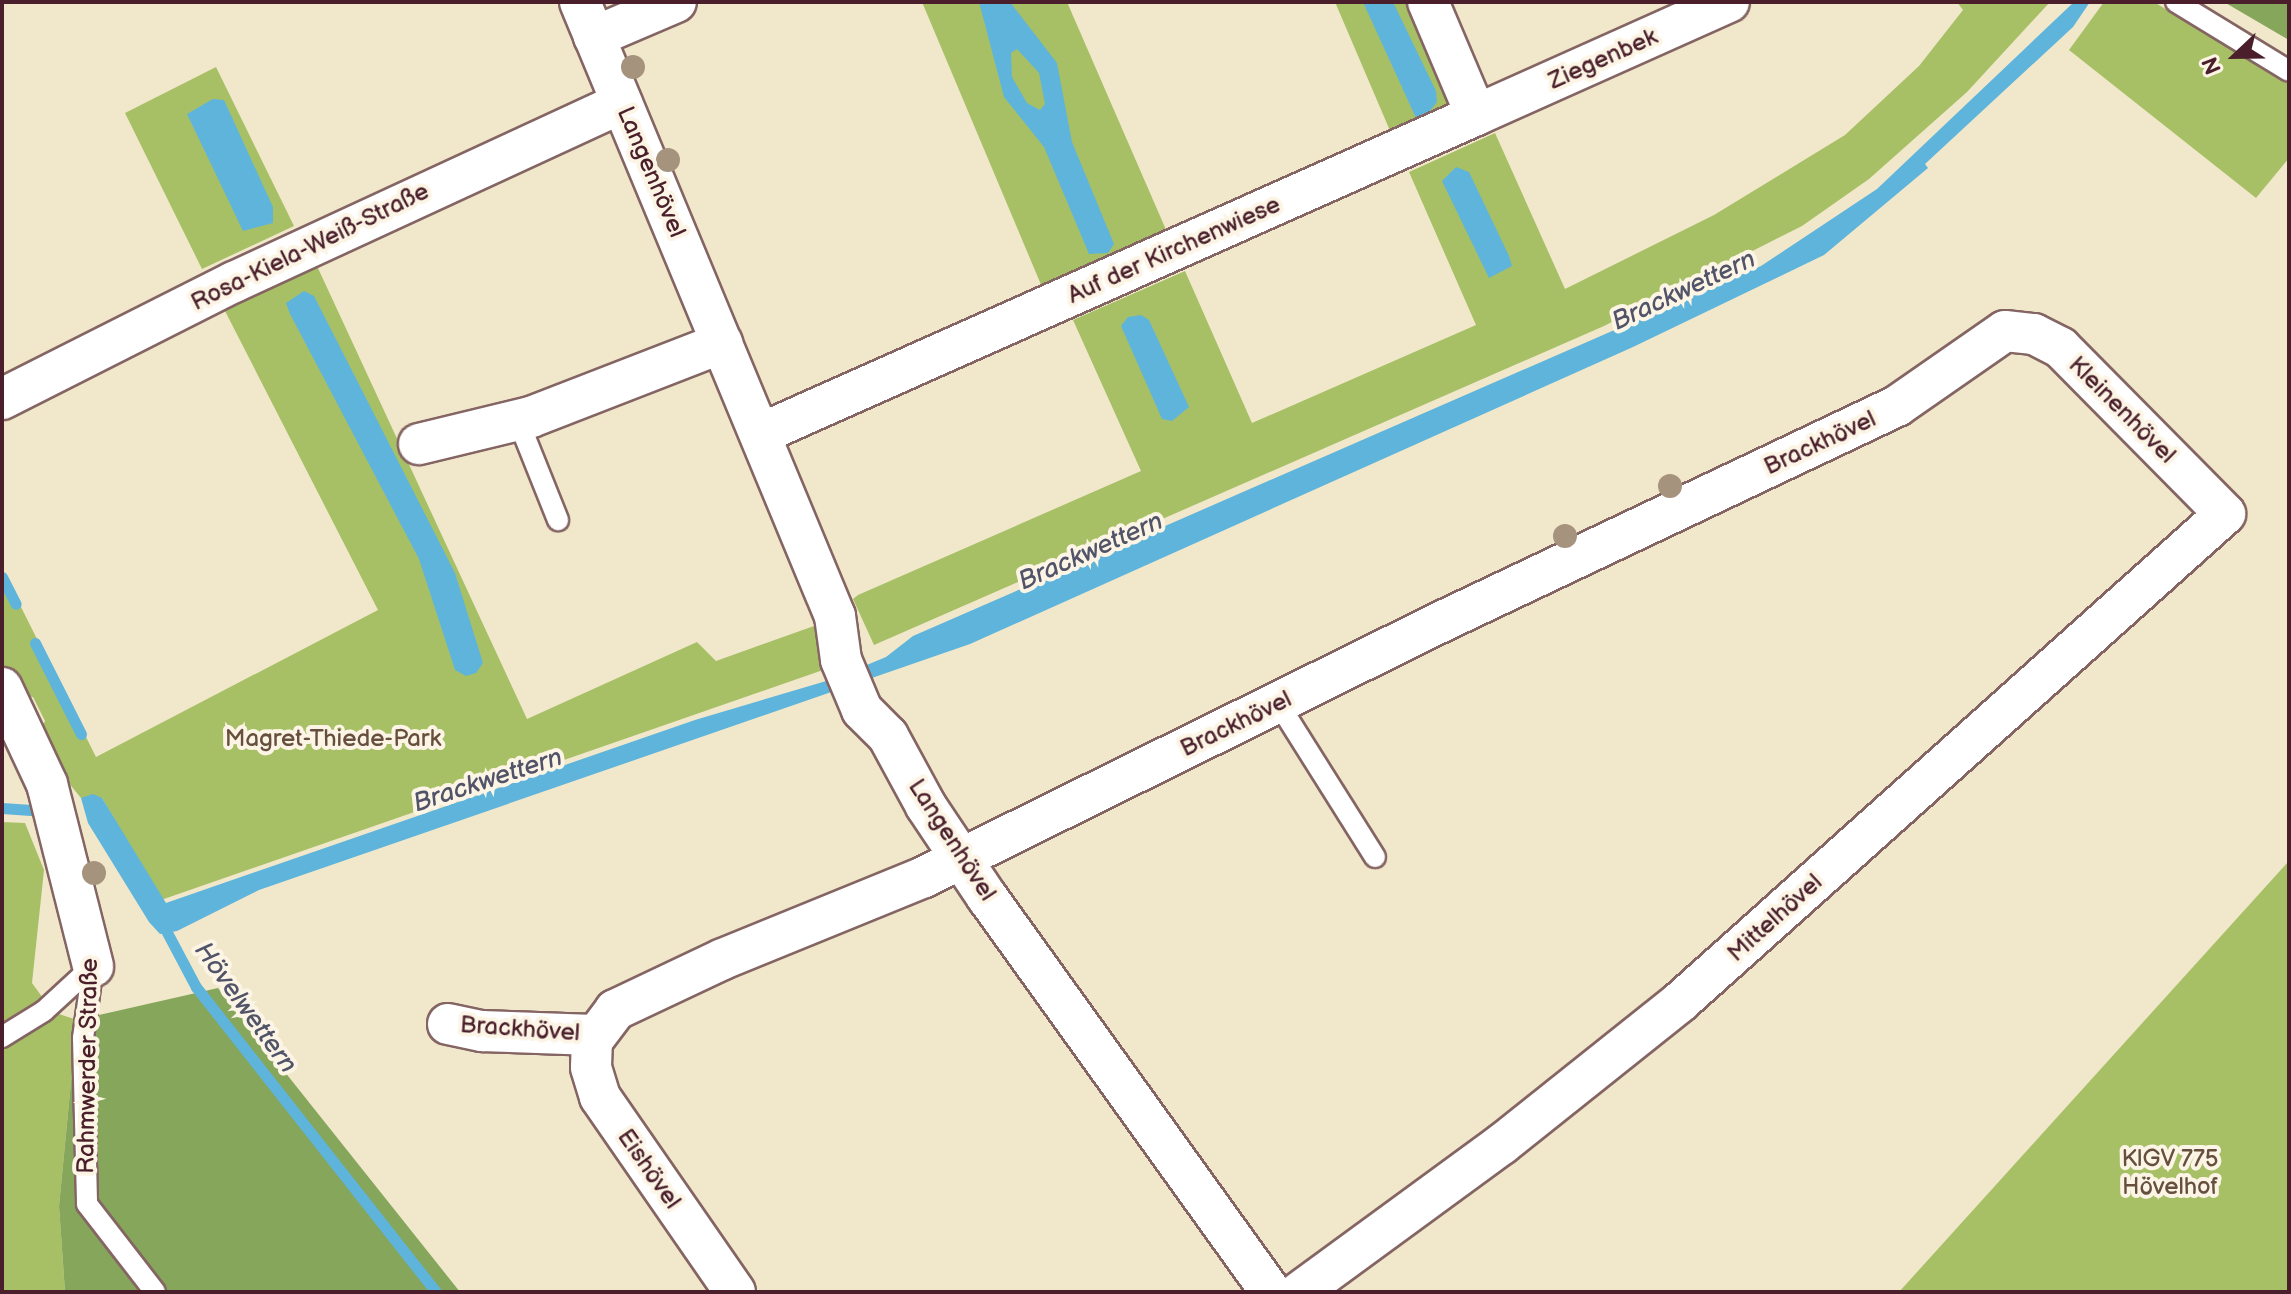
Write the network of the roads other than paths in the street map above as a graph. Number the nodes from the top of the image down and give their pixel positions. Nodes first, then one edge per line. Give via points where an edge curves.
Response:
1 (676, 2) edge
2 (1428, 2) edge
3 (1729, 2) edge
4 (2176, 2) edge
5 (587, 20) edge
6 (2289, 71) edge
7 (622, 103) junction
8 (1476, 115) junction
9 (2005, 331) joint
10 (722, 343) junction
11 (2, 399) edge
12 (518, 420) junction
13 (760, 434) junction
14 (419, 444) dead end
15 (2225, 514) joint
16 (558, 520) dead end
17 (2, 688) edge
18 (1278, 703) junction
19 (1375, 857) dead end
20 (960, 858) junction
21 (93, 966) junction
22 (448, 1024) dead end
23 (594, 1035) junction
24 (2, 1037) edge
25 (155, 1292) edge
26 (735, 1292) edge
27 (1271, 1292) edge
28 (1300, 1292) edge

1 - 5 street
2 - 8 street
3 - 8 street, Ziegenbek
4 - 6 lane
5 - 7 street, Langenhövel
7 - 10 street, Langenhövel
7 - 11 street, Rosa-Kiela-Weiß-Straße via 249,275
8 - 13 street, Auf der Kirchenwiese
9 - 15 street, Kleinenhövel via 2034,334 2061,348
9 - 18 street, Brackhövel via 1897,406
10 - 12 street
10 - 13 street, Langenhövel
12 - 14 street
12 - 16 lane
13 - 20 street, Langenhövel via 835,616 848,678 862,710 888,736
15 - 28 street, Mittelhövel via 1680,1002 1502,1144
17 - 21 street, Rahmwerder Straße via 47,784
18 - 19 lane
18 - 20 street, Brackhövel
20 - 23 street, Brackhövel via 654,990 615,1010
20 - 27 street, Langenhövel
21 - 24 lane via 44,1011
21 - 25 lane, Rahmwerder Straße via 83,1038 87,1204
22 - 23 street, Brackhövel via 482,1031
23 - 26 street, Eishövel via 591,1067 600,1097

